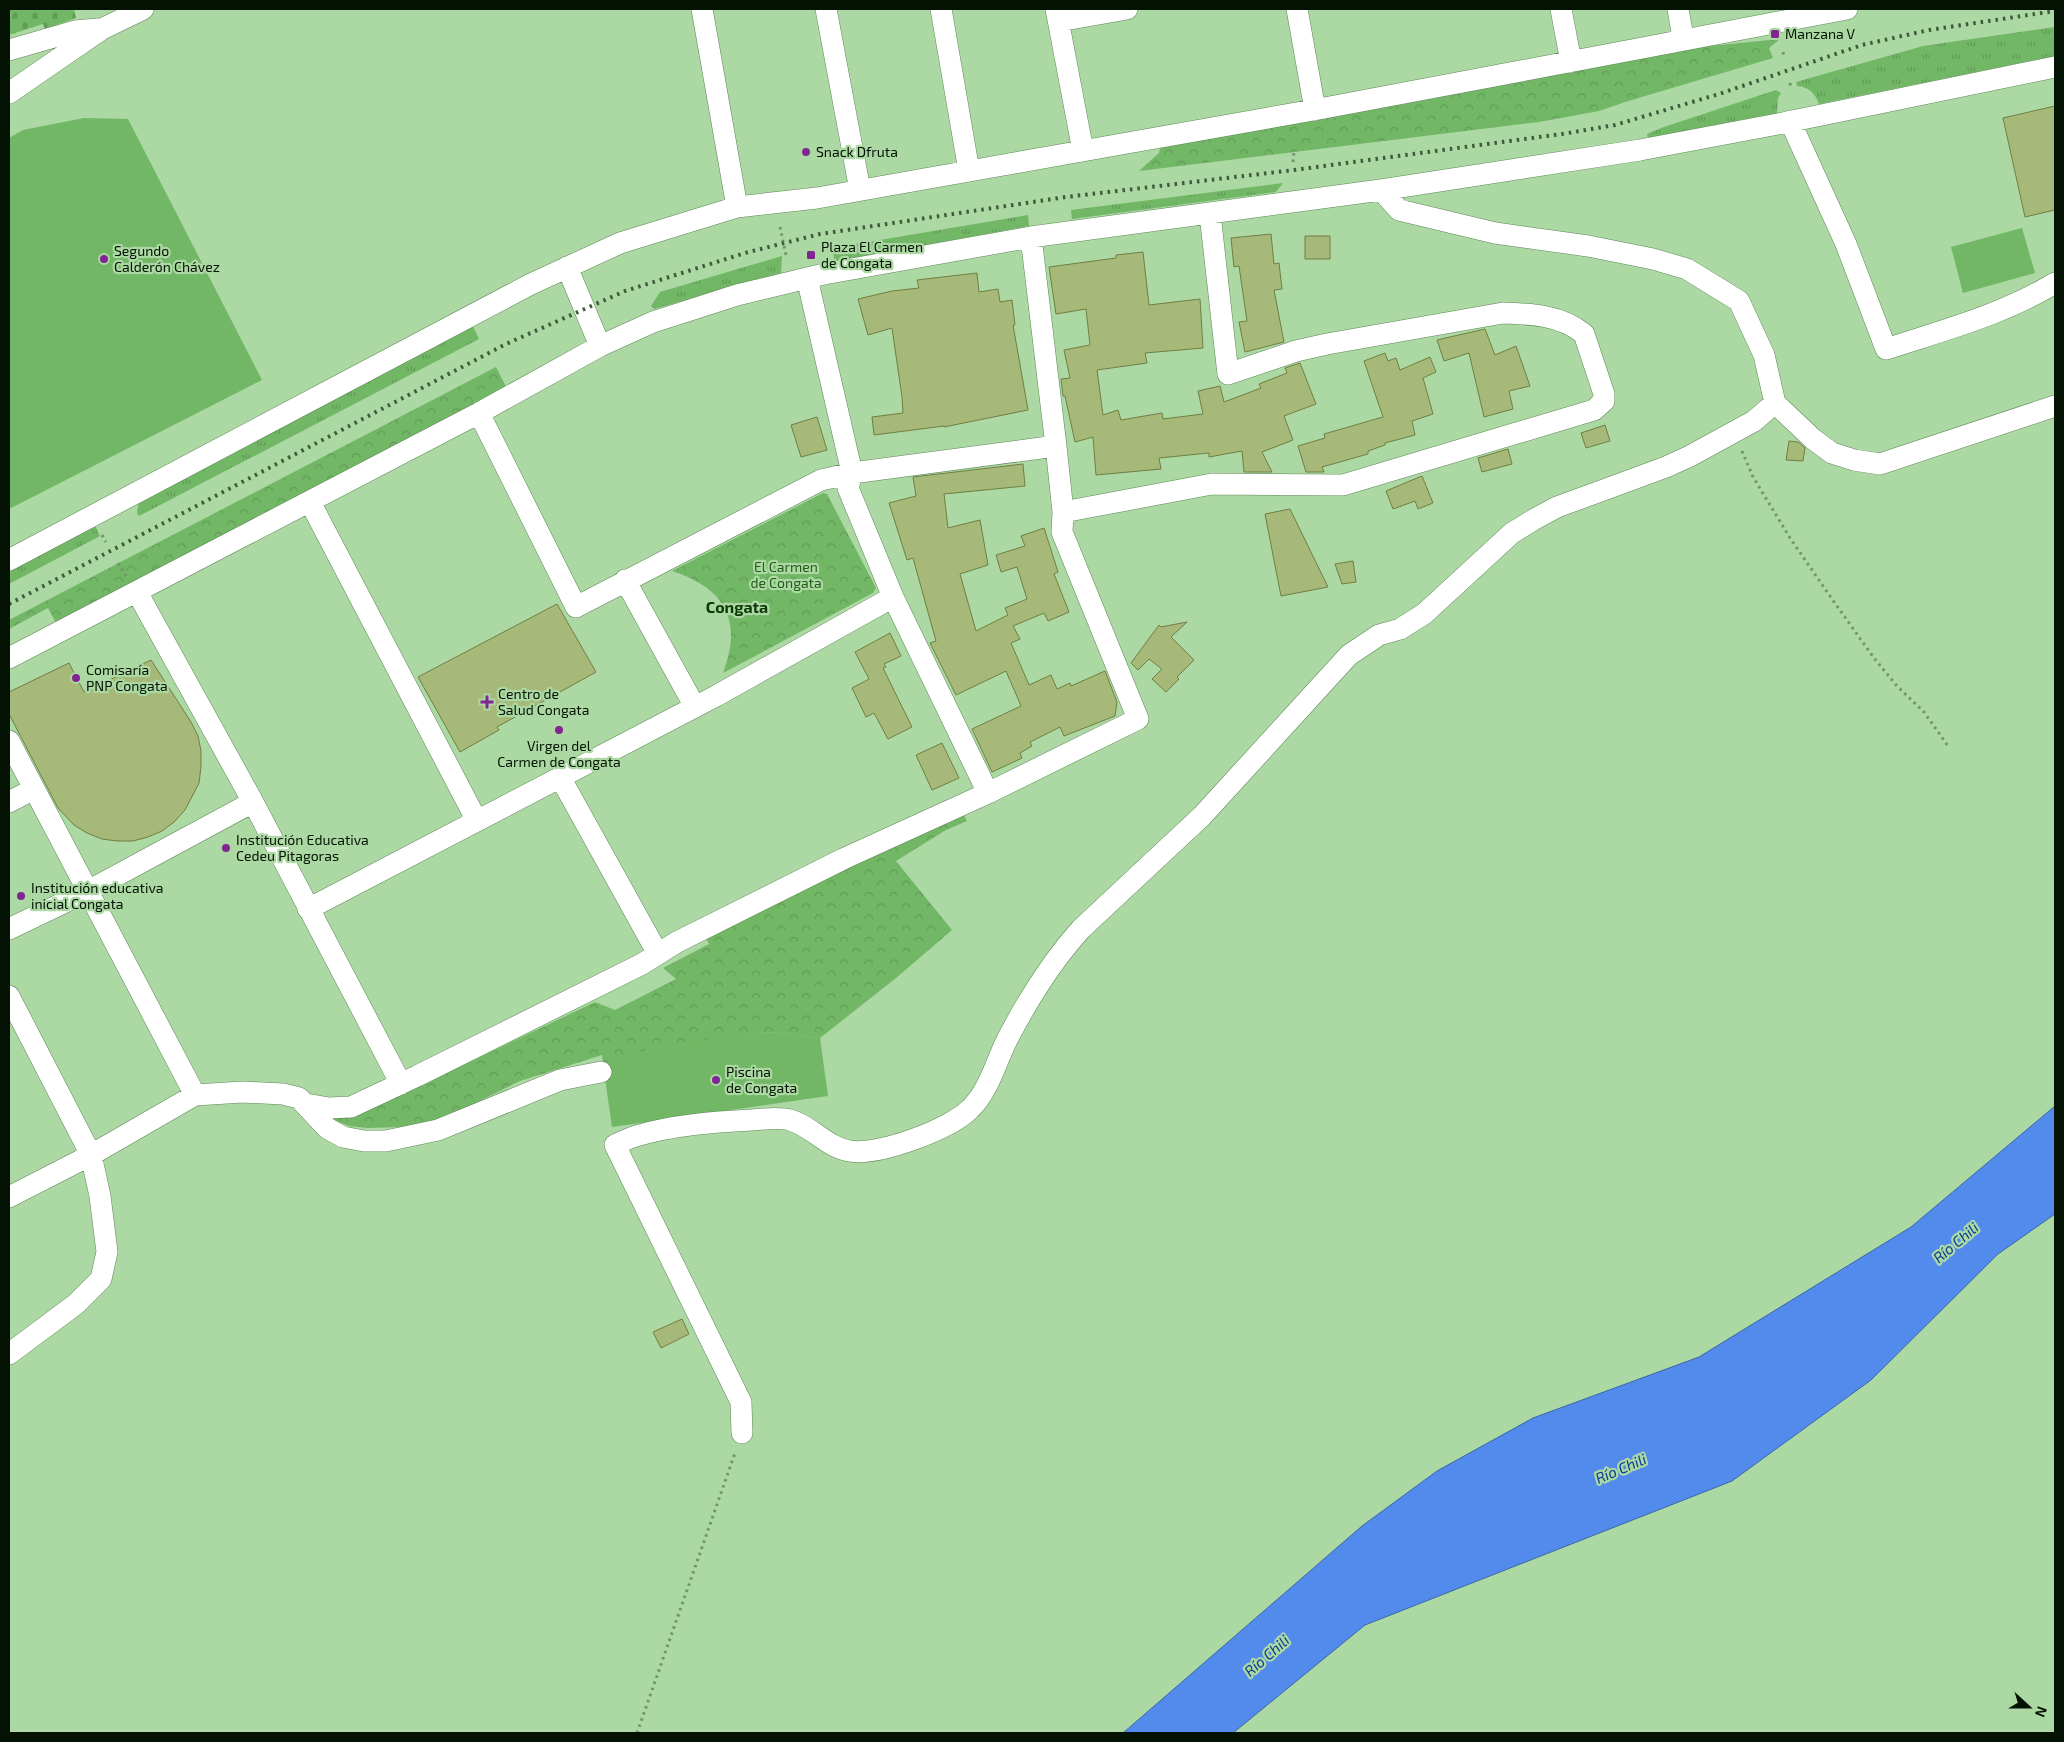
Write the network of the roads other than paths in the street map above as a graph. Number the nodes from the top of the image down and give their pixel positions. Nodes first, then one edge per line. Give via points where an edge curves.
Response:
1 (143, 9) edge
2 (702, 9) edge
3 (826, 9) edge
4 (941, 9) edge
5 (1126, 9) edge
6 (1297, 9) edge
7 (1561, 9) edge
8 (1678, 9) edge
9 (1847, 9) edge
10 (1805, 12) edge
11 (1058, 15) edge
12 (111, 20) edge
13 (1683, 38) junction
14 (9, 50) edge
15 (1571, 62) junction
16 (2055, 67) edge
17 (9, 93) edge
18 (1316, 110) junction
19 (1790, 121) junction
20 (1083, 151) junction
21 (969, 171) junction
22 (860, 190) junction
23 (1381, 190) junction
24 (737, 207) junction
25 (1210, 214) junction
26 (1031, 238) junction
27 (567, 267) junction
28 (807, 278) junction
29 (2055, 283) edge
30 (600, 346) junction
31 (1775, 402) junction
32 (2055, 406) edge
33 (479, 413) junction
34 (1056, 446) junction
35 (852, 473) junction
36 (310, 502) junction
37 (1063, 512) junction
38 (9, 560) edge
39 (625, 580) junction
40 (132, 584) junction
41 (893, 597) junction
42 (9, 658) edge
43 (695, 707) junction
44 (9, 740) edge
45 (560, 777) junction
46 (34, 789) junction
47 (988, 793) junction
48 (9, 802) edge
49 (252, 802) junction
50 (477, 821) junction
51 (88, 891) junction
52 (308, 908) junction
53 (9, 929) edge
54 (658, 954) junction
55 (9, 996) edge
56 (601, 1072) dead end
57 (401, 1084) junction
58 (195, 1095) junction
59 (306, 1104) junction
60 (92, 1155) junction
61 (9, 1197) edge
62 (9, 1354) edge
63 (742, 1433) road end

1 - 12 street
2 - 24 street
3 - 22 street
4 - 21 street
5 - 11 street
6 - 18 street
7 - 15 street
8 - 13 street
9 - 10 street
10 - 13 street
11 - 20 street
12 - 14 street
12 - 17 street
13 - 15 street
15 - 18 street
16 - 19 street
18 - 20 street
19 - 23 street via 1640,150
19 - 29 street via 1846,244 1886,349 1976,321 2030,298
20 - 21 street
21 - 22 street
22 - 24 street
23 - 25 street
23 - 31 street via 1399,210 1495,233 1588,246 1687,269 1739,301 1764,356
24 - 27 street via 620,243
25 - 26 street
25 - 37 street via 1228,374 1327,344 1503,313 1524,314 1562,321 1584,334 1604,401 1594,410 1343,486 1212,484
26 - 28 street
26 - 34 street
27 - 30 street
27 - 38 street
28 - 30 street via 737,295 653,322
28 - 35 street
30 - 33 street
31 - 32 street via 1832,453 1880,464
31 - 63 street via 1754,421 1666,467 1557,507 1533,520 1512,533 1424,614 1400,629 1379,635 1349,655 1202,816 1066,946 1023,1009 984,1090 970,1110 923,1136 883,1149 851,1152 790,1120 722,1122 672,1129 635,1136 615,1146 741,1402
33 - 36 street
33 - 39 street via 576,607
34 - 35 street
34 - 37 street
35 - 39 street via 821,480
35 - 41 street via 848,488
36 - 40 street
36 - 50 street
37 - 47 street via 1062,532 1138,719
39 - 43 street
40 - 42 street
40 - 49 street
41 - 43 street
41 - 47 street
43 - 45 street
44 - 46 street
45 - 50 street
45 - 54 street
46 - 48 street
46 - 51 street
47 - 54 street via 842,859
49 - 51 street
49 - 52 street
50 - 52 street
51 - 53 street
51 - 58 street
52 - 57 street
54 - 57 street
55 - 60 street
56 - 59 street via 560,1080 438,1130 386,1141 343,1137 327,1128
57 - 59 street via 344,1108
58 - 59 street via 275,1094 299,1098
58 - 60 street
60 - 61 street
60 - 62 street via 107,1252 101,1278 76,1304

